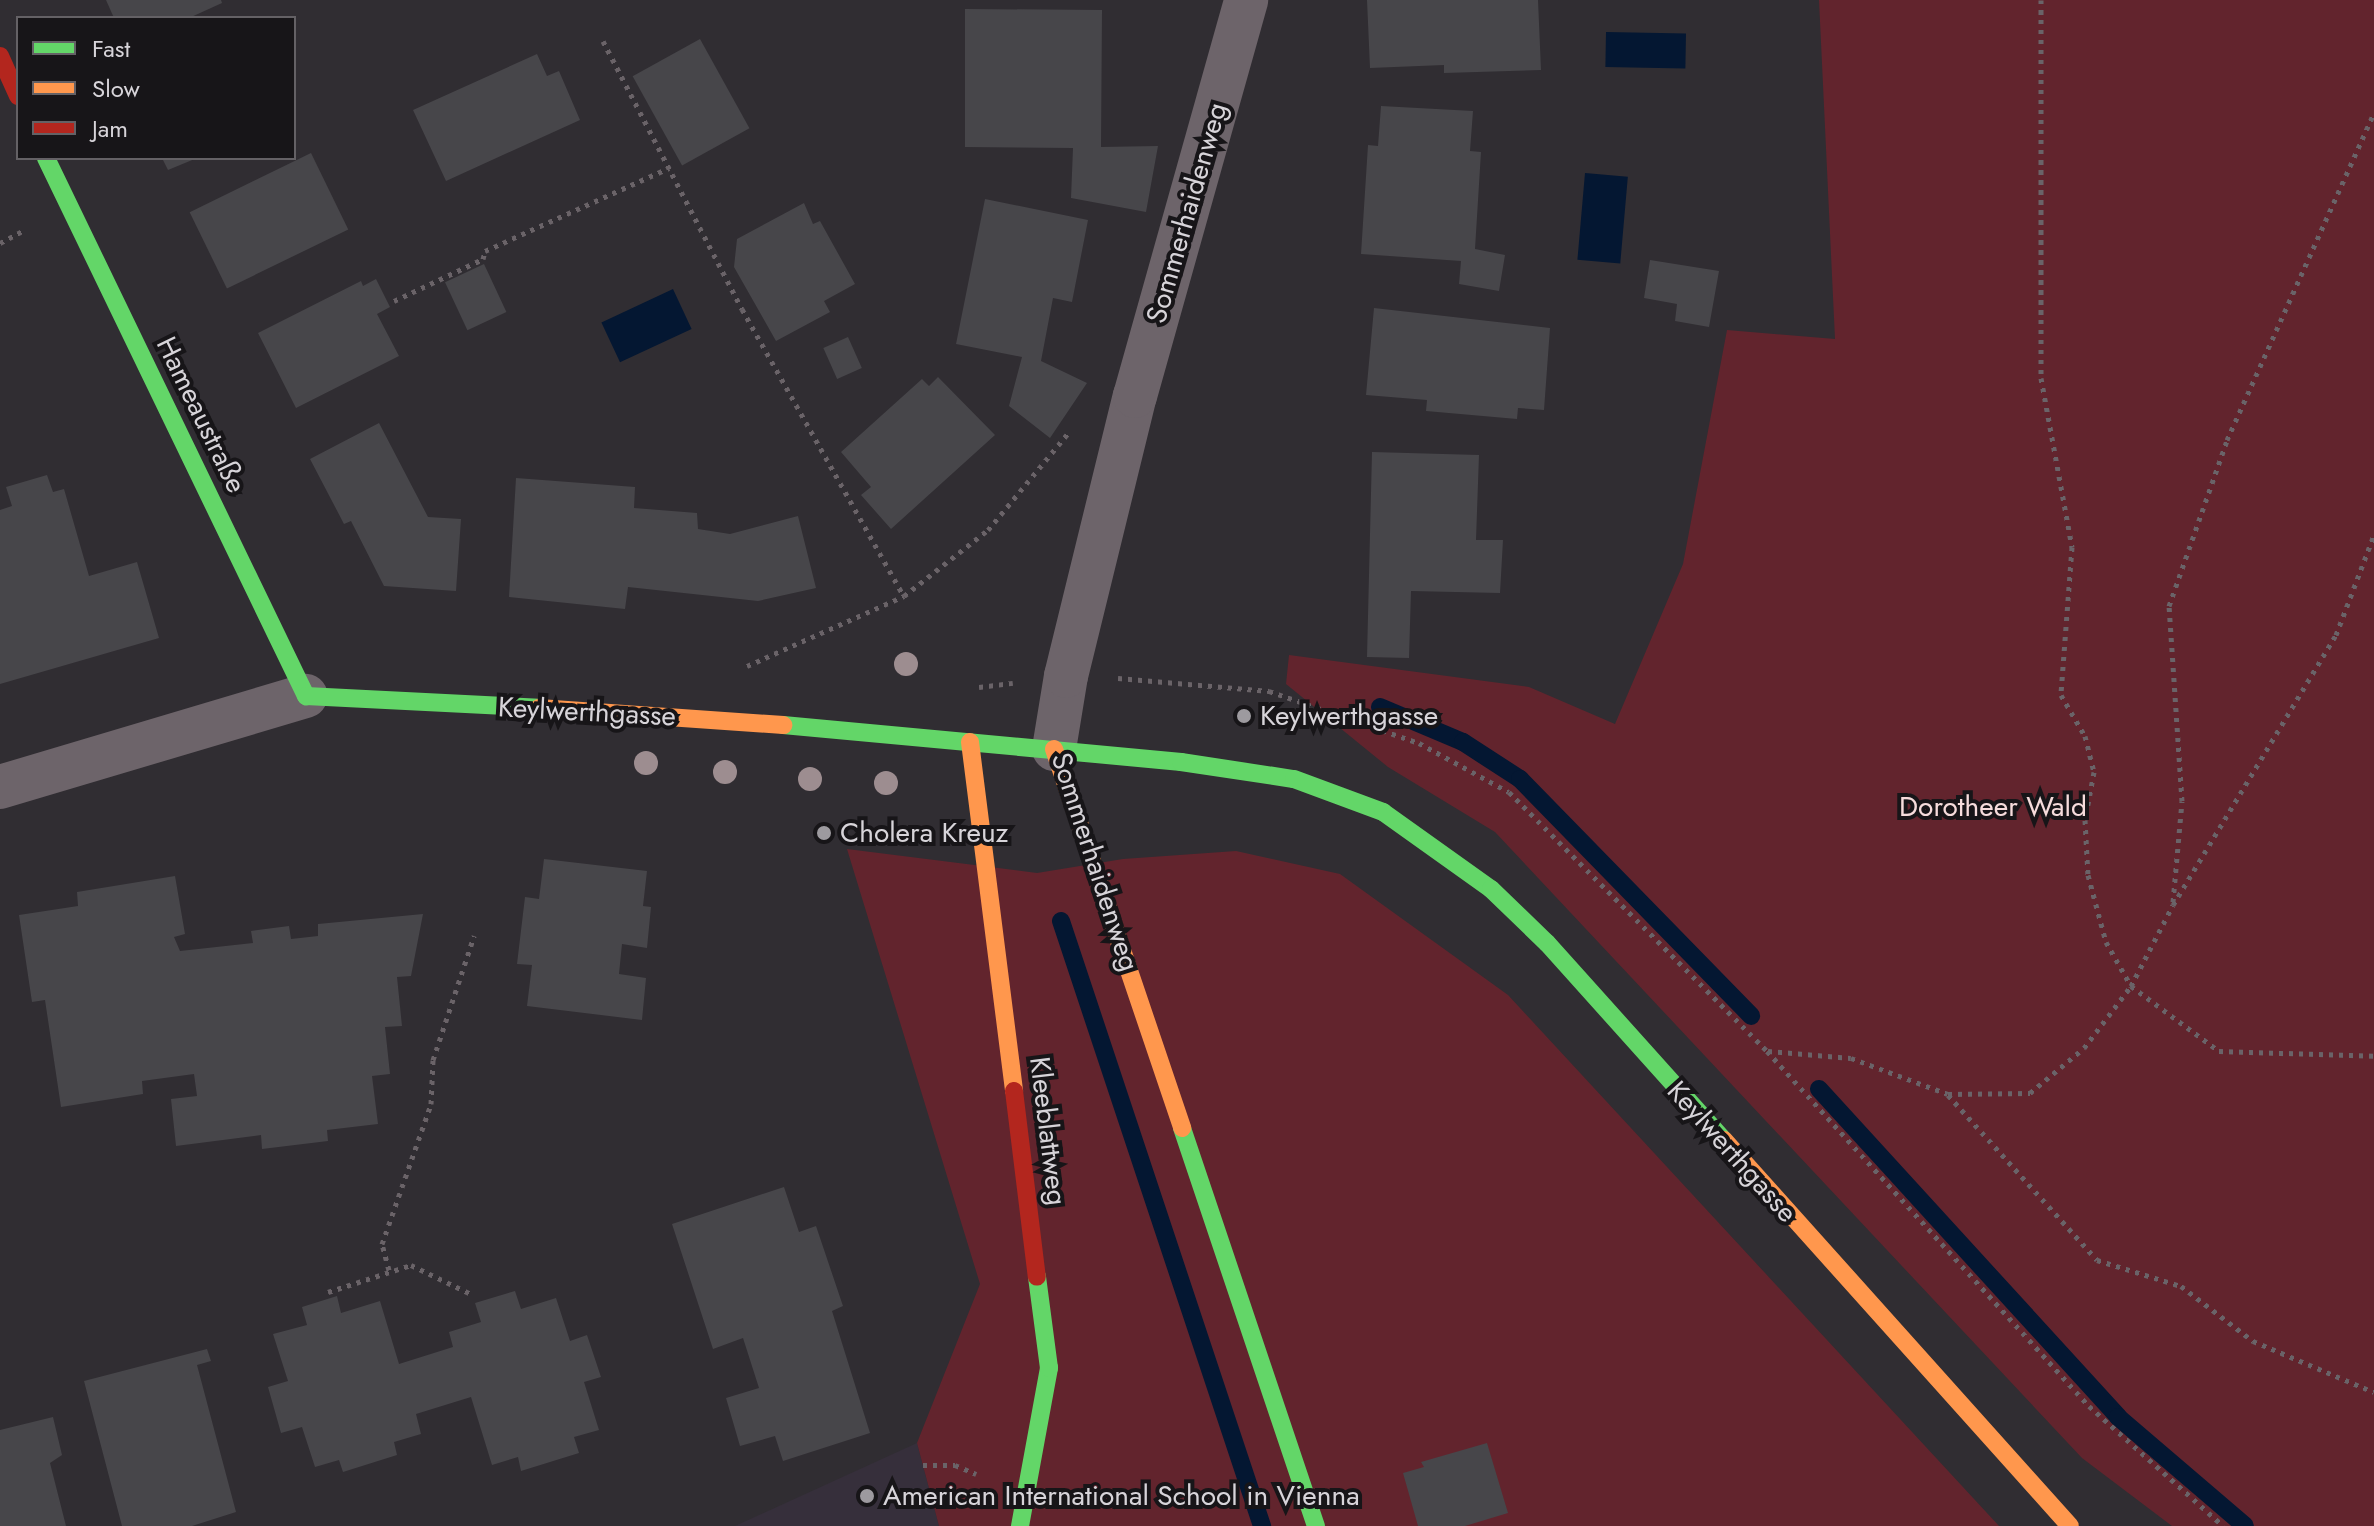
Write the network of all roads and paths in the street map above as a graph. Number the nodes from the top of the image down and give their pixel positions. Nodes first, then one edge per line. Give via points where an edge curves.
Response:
1 (1246, 0) edge
2 (2041, 0) edge
3 (603, 41) dead end
4 (0, 56) edge
5 (16, 92) edge
6 (2374, 113) edge
7 (47, 160) edge
8 (669, 168) junction
9 (394, 301) dead end
10 (1076, 422) dead end
11 (2374, 535) edge
12 (904, 596) junction
13 (306, 696) junction
14 (737, 720) junction
15 (970, 742) junction
16 (1054, 749) junction
17 (0, 787) edge
18 (2173, 905) junction
19 (474, 936) dead end
20 (2131, 986) junction
21 (2374, 1056) edge
22 (1948, 1094) junction
23 (389, 1270) junction
24 (328, 1292) dead end
25 (473, 1295) dead end
26 (2374, 1392) edge
27 (1020, 1526) edge
28 (1316, 1526) edge
29 (2070, 1526) edge
30 (2223, 1526) edge

1 - 16 street, Sommerhaidenweg via 1135,396 1066,676
2 - 20 path via 2041,378 2072,547 2061,695 2085,736 2094,772 2085,820 2088,875 2106,942
3 - 8 path
4 - 5 main road
6 - 18 path via 2227,440 2169,606 2182,801
7 - 13 main road, Hameaustraße
8 - 9 path via 485,251 483,259
8 - 12 path
10 - 12 path via 988,530
11 - 18 path via 2336,635
12 - 14 path via 746,666
13 - 14 main road, Keylwerthgasse
13 - 17 street, Keylwerthgasse
14 - 15 main road, Keylwerthgasse
15 - 16 main road, Keylwerthgasse
15 - 27 main road, Kleeblattweg via 1049,1368
16 - 28 main road, Sommerhaidenweg
16 - 29 main road, Keylwerthgasse via 1294,779 1383,812 1438,847 1547,943
18 - 20 path
19 - 23 path via 433,1060 431,1104 382,1244
20 - 21 path via 2219,1051
20 - 22 path via 2084,1048 2030,1093
22 - 26 path via 2097,1260 2181,1286 2253,1341
22 - 30 path via 1851,1058 1767,1051 2089,1406
23 - 24 path
23 - 25 path via 411,1265

